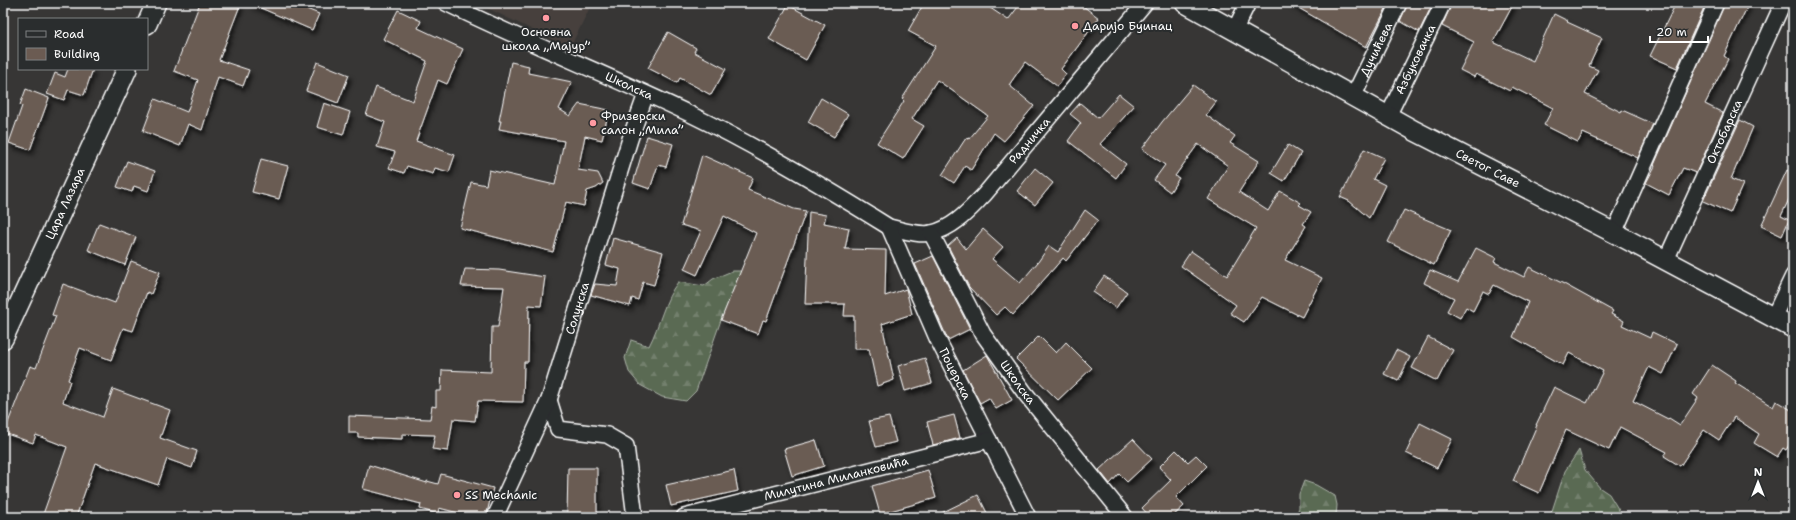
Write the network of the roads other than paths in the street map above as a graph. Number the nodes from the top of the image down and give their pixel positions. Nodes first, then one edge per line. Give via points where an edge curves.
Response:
1 (156, 3) edge
2 (446, 3) edge
3 (1145, 3) edge
4 (1185, 3) edge
5 (1248, 3) edge
6 (1399, 3) edge
7 (1443, 3) edge
8 (1716, 3) edge
9 (1783, 3) edge
10 (148, 22) edge
11 (1234, 31) junction
12 (127, 70) edge
13 (646, 94) junction
14 (1353, 97) junction
15 (1388, 116) junction
16 (889, 227) junction
17 (931, 233) junction
18 (1614, 233) junction
19 (1666, 260) junction
20 (1793, 276) edge
21 (1774, 318) junction
22 (1793, 328) edge
23 (3, 339) edge
24 (549, 400) junction
25 (989, 440) junction
26 (495, 517) edge
27 (635, 517) edge
28 (684, 517) edge
29 (1028, 517) edge
30 (1124, 517) edge

1 - 10 street
2 - 13 street, Школска
3 - 17 street, Радничка via 984,195 957,222
4 - 11 street, Светог Саве
5 - 11 street
6 - 14 street, Дучићева
7 - 15 street, Азбуковачка
8 - 18 street
9 - 19 street, Октобарска
11 - 14 street, Светог Саве
12 - 23 street, Цара Лазара
13 - 16 street, Школска via 750,145
13 - 24 street, Солунска
14 - 15 street, Светог Саве
15 - 18 street, Светог Саве
16 - 17 street, Радничка
16 - 25 street, Поцерска via 937,338
17 - 30 street, Школска via 983,334 1025,394
18 - 19 street, Светог Саве
19 - 21 street, Светог Саве
20 - 21 street
21 - 22 street, Светог Саве
24 - 26 street, Солунска
24 - 27 street via 558,429 607,435 626,446
25 - 28 street, Милутина Миланковића
25 - 29 street, Поцерска

